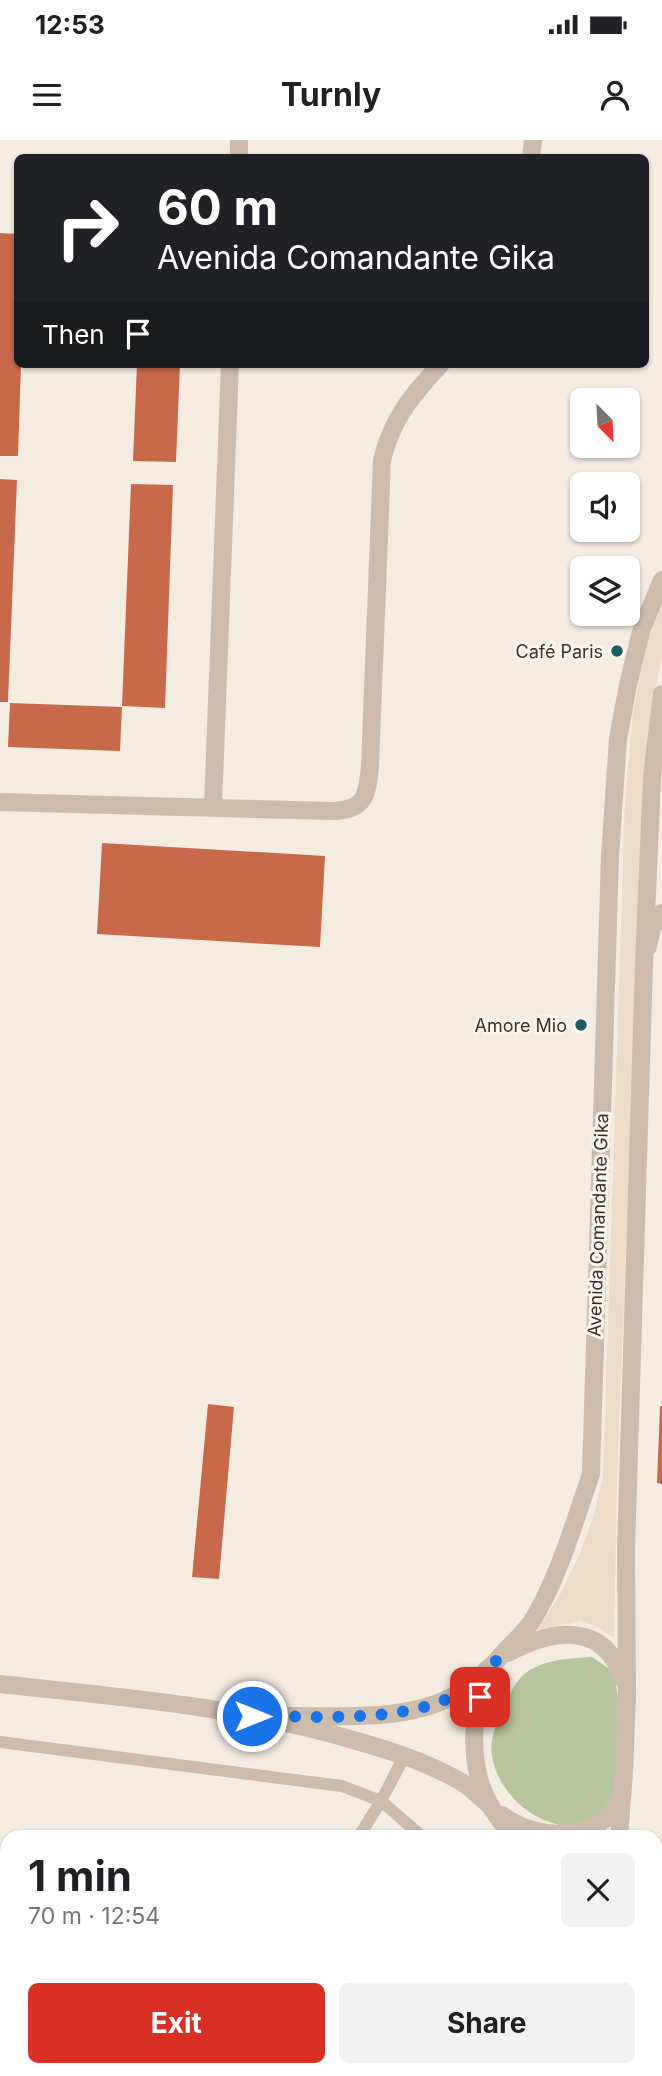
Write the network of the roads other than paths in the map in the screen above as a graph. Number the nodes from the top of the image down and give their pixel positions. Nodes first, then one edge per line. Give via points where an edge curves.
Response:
1 (230, 368) edge
2 (438, 368) edge
3 (662, 580) edge
4 (662, 694) edge
5 (652, 777) junction
6 (0, 802) edge
7 (213, 806) junction
8 (662, 817) edge
9 (662, 913) edge
10 (644, 964) junction
11 (496, 1661) junction
12 (0, 1684) edge
13 (627, 1696) junction
14 (252, 1716) junction
15 (0, 1742) edge
16 (405, 1755) junction
17 (624, 1786) junction
18 (381, 1801) junction
19 (491, 1807) junction
20 (363, 1830) edge
21 (415, 1830) edge
22 (507, 1830) edge
23 (531, 1830) edge
24 (581, 1830) edge
25 (620, 1830) edge

1 - 7 street
2 - 7 street via 403,408 388,435 382,460 370,766 364,798 344,810
3 - 11 street, Avenida Comandante Gika via 642,628 618,739 591,1474 560,1566 533,1621
4 - 5 street
5 - 8 street
5 - 10 street
6 - 7 street
9 - 10 street via 652,928
10 - 13 street via 626,1549
11 - 13 street via 529,1643 570,1635 588,1637 605,1646 617,1662
11 - 14 street via 463,1690 428,1707 394,1713
11 - 19 street, Avenida Comandante Gika via 484,1683 474,1735
12 - 14 street
13 - 17 street
14 - 16 street
15 - 18 lane via 342,1786
16 - 18 lane
16 - 19 street via 460,1781
17 - 24 street via 607,1818
17 - 25 street
18 - 20 lane
18 - 21 lane
19 - 22 street, Avenida Comandante Gika
19 - 23 street

